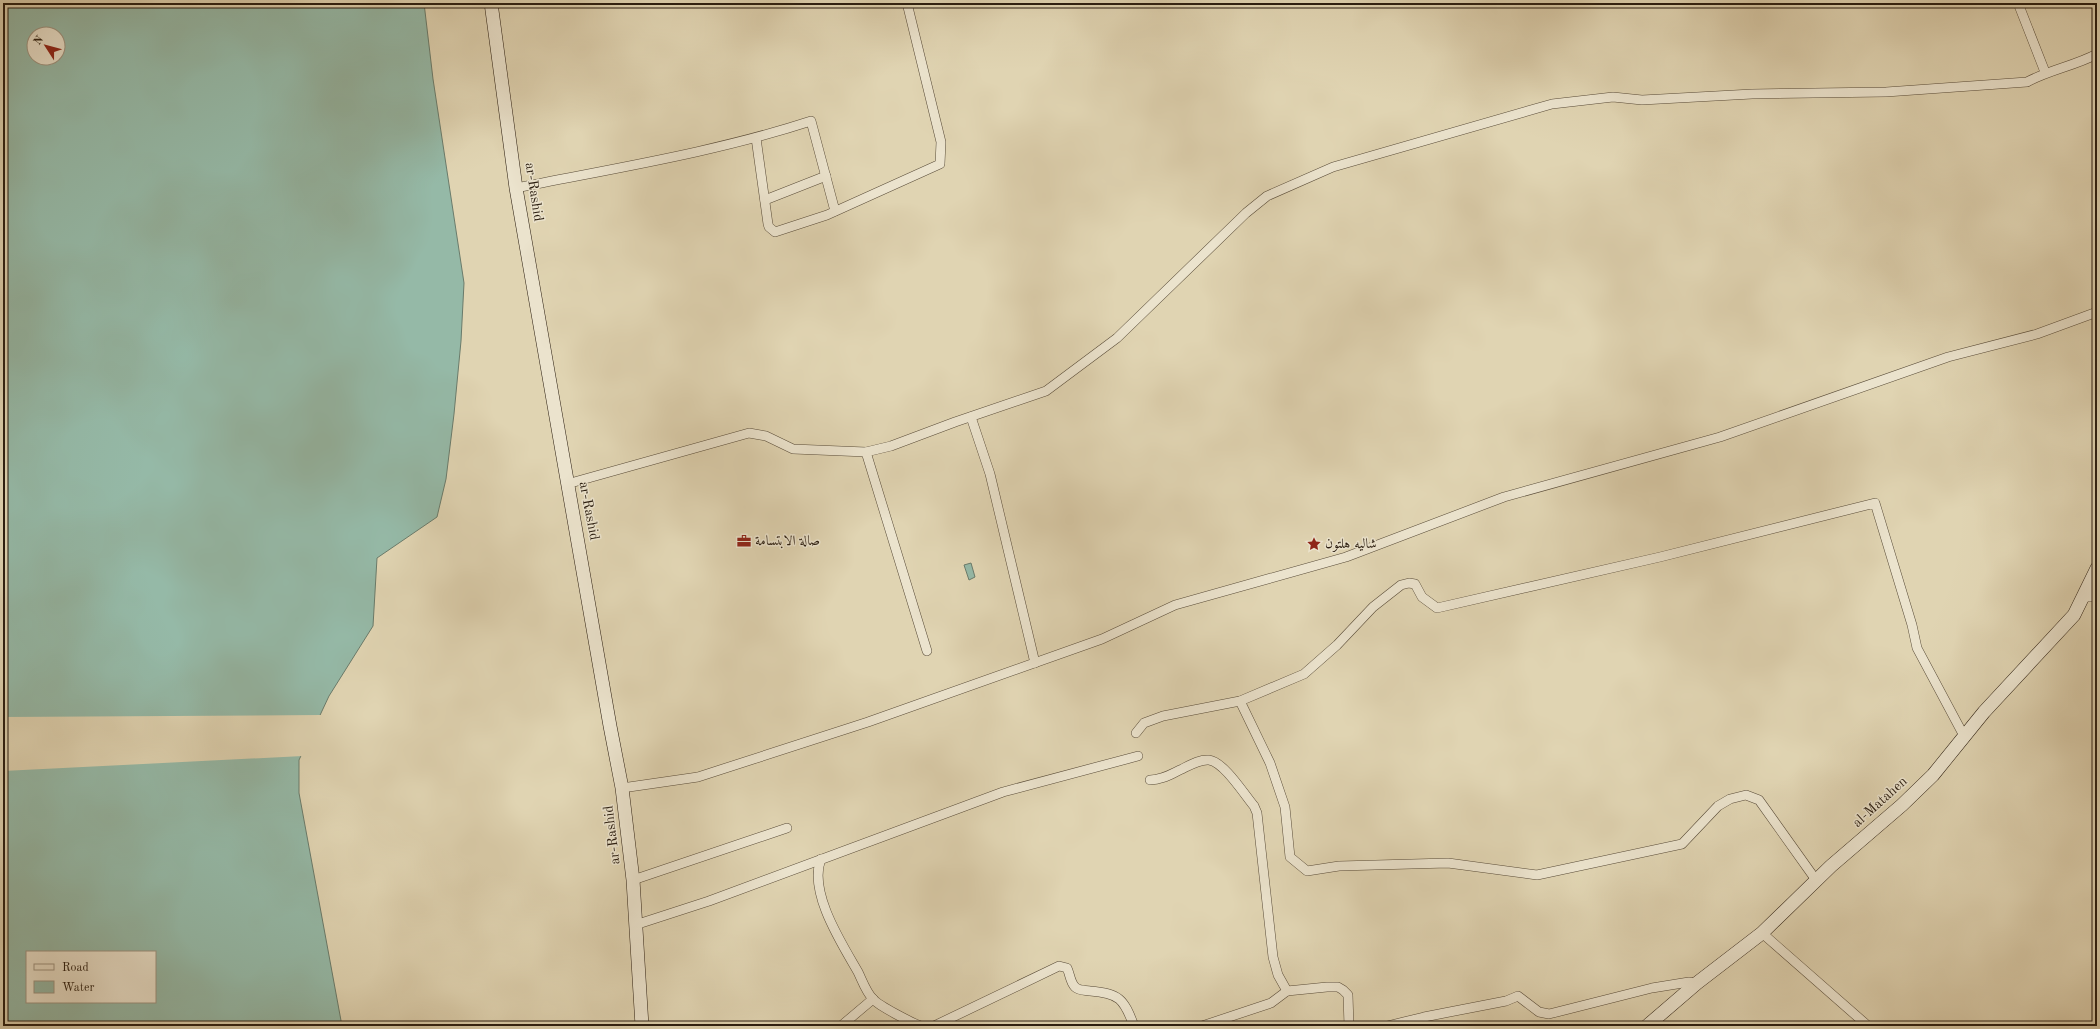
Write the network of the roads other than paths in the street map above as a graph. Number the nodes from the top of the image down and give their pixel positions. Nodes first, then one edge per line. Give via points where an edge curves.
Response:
1 (491, 3) edge
2 (907, 3) edge
3 (2018, 3) edge
4 (2097, 54) edge
5 (2045, 72) junction
6 (756, 138) junction
7 (826, 176) junction
8 (516, 188) junction
9 (765, 200) junction
10 (835, 211) junction
11 (2097, 312) edge
12 (971, 417) junction
13 (866, 452) junction
14 (567, 484) junction
15 (2097, 568) edge
16 (2084, 597) junction
17 (2097, 597) edge
18 (927, 652) dead end
19 (1035, 663) junction
20 (1240, 701) junction
21 (1136, 734) dead end
22 (1964, 736) junction
23 (1138, 756) dead end
24 (1150, 780) dead end
25 (622, 788) junction
26 (787, 828) dead end
27 (821, 859) junction
28 (633, 880) junction
29 (1816, 880) junction
30 (635, 925) junction
31 (1762, 933) junction
32 (1697, 983) junction
33 (1287, 991) junction
34 (873, 999) junction
35 (642, 1026) edge
36 (841, 1026) edge
37 (921, 1026) edge
38 (934, 1026) edge
39 (1134, 1026) edge
40 (1202, 1026) edge
41 (1349, 1026) edge
42 (1387, 1026) edge
43 (1647, 1026) edge
44 (1868, 1026) edge

1 - 8 main road, ar-Rashid
2 - 10 street via 941,142 940,164
3 - 5 street
4 - 5 street via 2073,65
5 - 12 street via 2027,82 1886,92 1752,94 1642,100 1613,97 1552,104 1333,167 1267,196 1246,213 1117,338 1046,391
6 - 7 street via 812,121
6 - 8 street
6 - 9 street
7 - 9 street
7 - 10 street
8 - 14 main road, ar-Rashid
9 - 10 street via 769,227 775,232
11 - 19 street via 2037,334 1948,357 1720,437 1504,497 1346,557 1175,605 1102,639
12 - 13 street via 891,446
12 - 19 street via 990,474
13 - 14 street via 793,449 766,436 749,432
13 - 18 street
14 - 25 main road, ar-Rashid
15 - 16 main road, al-Matahen
16 - 17 street
16 - 22 main road, al-Matahen via 2074,615
19 - 25 street via 868,722 698,777
20 - 21 street via 1163,716 1144,723
20 - 22 street via 1304,674 1337,646 1373,607 1401,585 1415,584 1422,597 1436,608 1660,557 1875,503 1912,625 1916,648
20 - 29 street via 1270,763 1282,800 1290,857 1307,871 1339,866 1448,863 1537,875 1682,844 1718,806 1730,798 1746,795 1758,800
22 - 29 main road, al-Matahen via 1933,775
23 - 27 street via 1003,792
24 - 33 street via 1160,780 1189,765 1211,760 1225,770 1254,806 1257,813 1273,957
25 - 28 main road, ar-Rashid
26 - 28 street
27 - 30 street via 709,901
27 - 34 street via 817,876 832,926
28 - 30 main road, ar-Rashid
29 - 31 main road, al-Matahen
30 - 35 main road, ar-Rashid
31 - 32 main road, al-Matahen
31 - 44 street
32 - 42 street via 1652,988 1549,1014 1539,1012 1518,996 1506,1002
32 - 43 main road, al-Matahen
33 - 40 street via 1271,1003
33 - 41 street via 1327,987 1344,990 1348,995
34 - 36 street
34 - 37 street
38 - 39 street via 1054,968 1064,966 1075,987 1080,990 1109,992 1116,997 1123,1004

